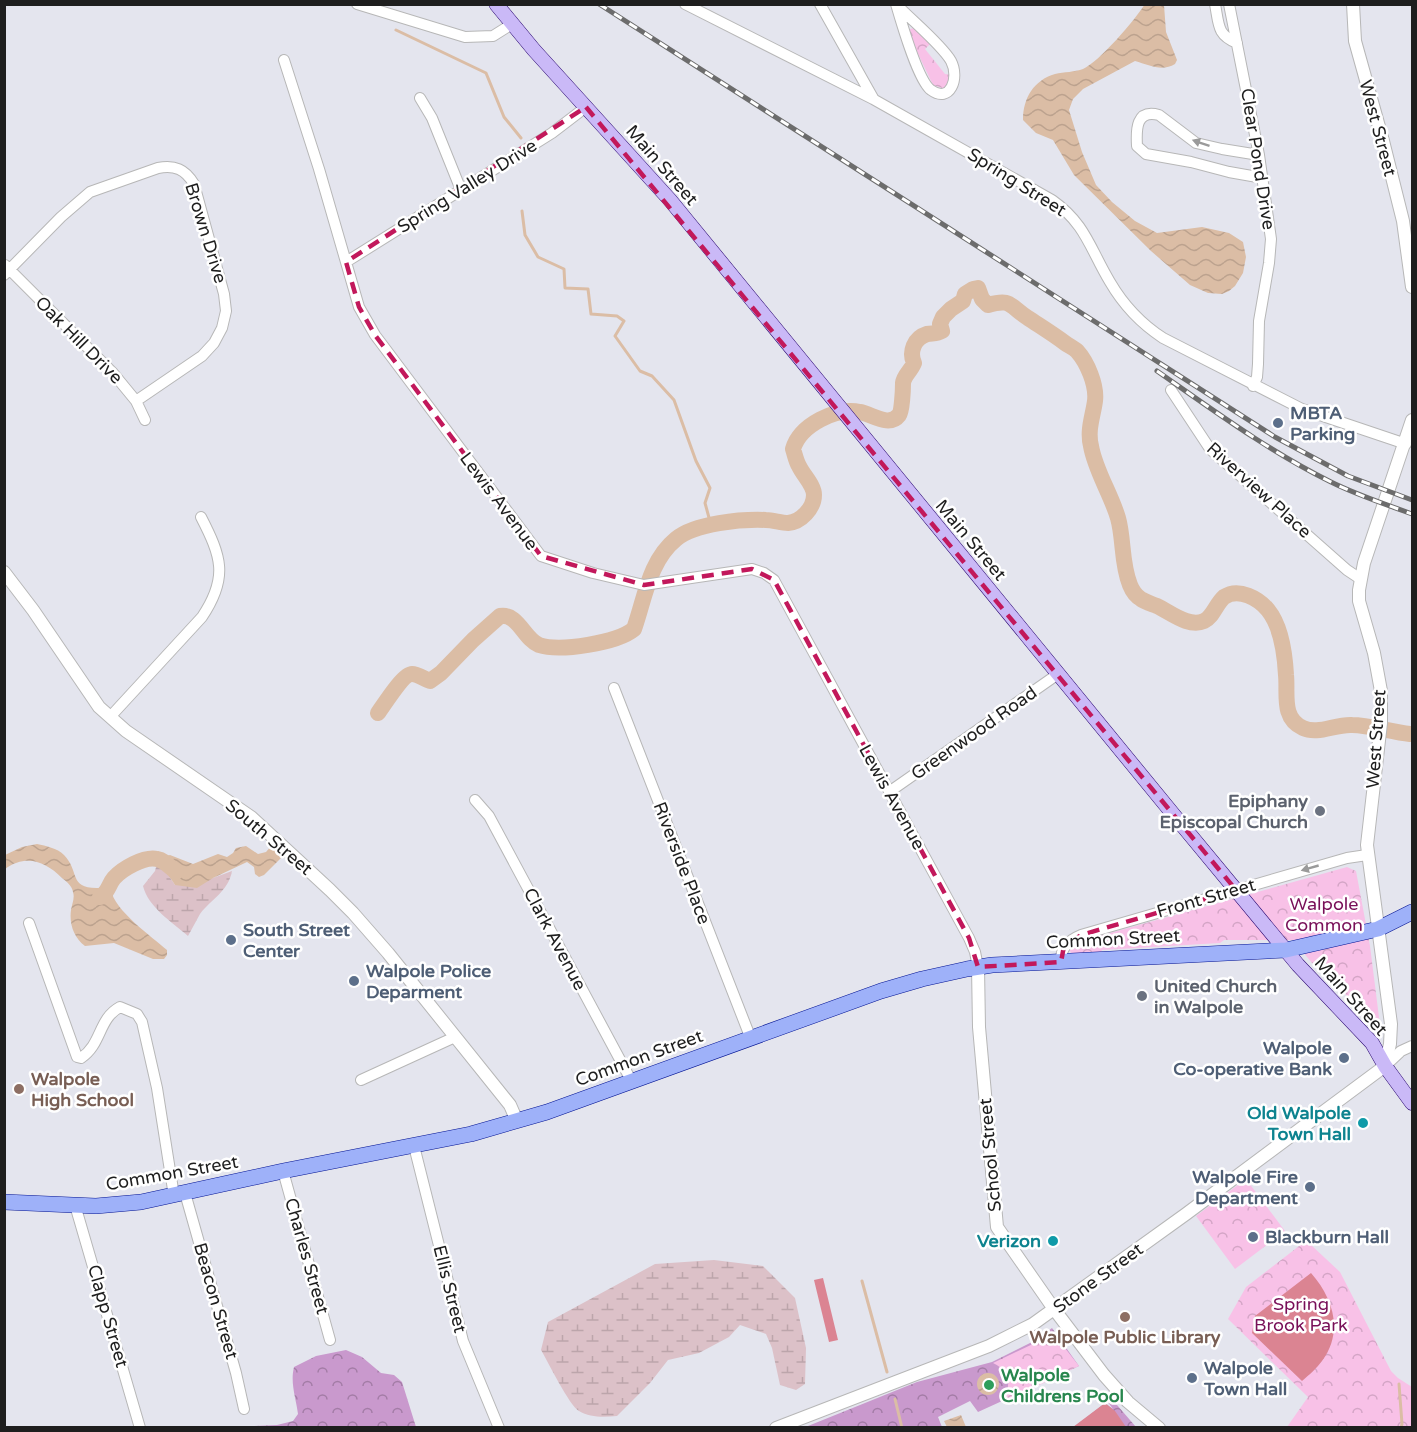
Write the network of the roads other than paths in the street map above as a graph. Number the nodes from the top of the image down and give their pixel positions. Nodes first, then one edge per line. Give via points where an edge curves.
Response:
1 (357, 4) edge
2 (496, 4) edge
3 (685, 4) edge
4 (820, 4) edge
5 (896, 4) edge
6 (1215, 4) edge
7 (1229, 4) edge
8 (1353, 4) edge
9 (512, 24) junction
10 (1237, 43) junction
11 (284, 60) dead end
12 (420, 98) dead end
13 (873, 99) junction
14 (586, 106) junction
15 (1258, 155) junction
16 (1263, 178) junction
17 (461, 190) junction
18 (1402, 221) junction
19 (1413, 230) edge
20 (346, 262) junction
21 (6, 270) edge
22 (1413, 287) edge
23 (1253, 386) junction
24 (1171, 390) dead end
25 (136, 401) junction
26 (145, 420) dead end
27 (1413, 420) edge
28 (1406, 444) junction
29 (201, 517) dead end
30 (4, 572) edge
31 (1359, 578) junction
32 (1058, 674) junction
33 (614, 688) dead end
34 (110, 717) junction
35 (890, 792) junction
36 (474, 800) dead end
37 (1367, 855) junction
38 (1236, 890) junction
39 (1413, 912) edge
40 (28, 923) dead end
41 (1378, 928) junction
42 (1286, 950) junction
43 (1061, 962) junction
44 (978, 967) junction
45 (454, 1036) junction
46 (751, 1039) junction
47 (1413, 1046) edge
48 (1385, 1066) junction
49 (361, 1080) dead end
50 (632, 1082) junction
51 (1413, 1103) edge
52 (517, 1121) junction
53 (414, 1146) junction
54 (283, 1172) junction
55 (179, 1195) junction
56 (4, 1202) edge
57 (75, 1205) junction
58 (1054, 1309) junction
59 (330, 1340) dead end
60 (244, 1409) dead end
61 (140, 1428) edge
62 (499, 1428) edge
63 (776, 1428) edge
64 (1159, 1428) edge

1 - 9 street via 465,38 493,36
2 - 9 main road, Main Street
3 - 13 street, Spring Street
4 - 13 street
5 - 5 street via 926,84 935,92 948,92 955,78 950,59
6 - 10 street via 1221,34
7 - 10 street, Clear Pond Drive
8 - 18 street, West Street via 1360,64
9 - 14 main road, Main Street
10 - 15 street, Clear Pond Drive
11 - 20 street, Lewis Avenue
12 - 17 street
13 - 23 street, Spring Street via 1065,209 1083,229 1109,281 1137,319 1163,338
14 - 17 street, Spring Valley Drive via 552,133
14 - 32 main road, Main Street via 669,200
15 - 16 street, Clear Pond Drive
15 -> 16 street via 1196,143 1154,113 1140,119 1136,131 1137,146 1146,154
16 - 23 street, Clear Pond Drive via 1271,248
17 - 20 street, Spring Valley Drive
18 - 19 street
18 - 22 street, West Street
20 - 35 street, Lewis Avenue via 359,307 375,335 541,556 648,585 752,568 764,573 774,580
21 - 25 street, Oak Hill Drive via 113,373
21 - 25 street, Brown Drive via 90,192 170,166 189,176 220,278 226,311 222,328 202,356
23 - 28 street, Spring Street via 1302,409
24 - 31 street, Riverview Place via 1210,449
25 - 26 street, Oak Hill Drive
27 - 28 street, West Street
28 - 31 street, West Street
29 - 34 street via 219,559 214,598
30 - 34 street, South Street via 90,696
31 - 37 street, West Street via 1359,601 1379,678 1381,723
32 - 35 street, Greenwood Road
32 - 38 main road, Main Street
33 - 46 street, Riverside Place
34 - 45 street, South Street via 266,830 359,919
35 - 44 street, Lewis Avenue via 969,939
36 - 50 street, Clark Avenue via 489,816
37 -> 38 street, Front Street
37 - 41 street, West Street
38 - 42 main road, Main Street
38 - 43 street, Front Street via 1081,935 1064,946
39 - 41 main road, Common Street
40 - 55 street, Beacon Street via 77,1057 91,1050 110,1013 120,1007 137,1014 142,1022
41 - 42 main road, Common Street
41 - 48 street, West Street via 1391,1024
42 - 43 main road, Common Street
42 - 48 main road, Main Street via 1372,1043
43 - 44 main road, Common Street
44 - 46 main road, Common Street via 881,991
44 - 58 street, School Street via 979,1027 997,1227
45 - 49 street
45 - 52 street, South Street via 510,1105
46 - 50 main road, Common Street
47 - 48 street
48 - 51 main road, Main Street
48 - 58 street, Stone Street
50 - 52 main road, Common Street
52 - 53 main road, Common Street
53 - 54 main road, Common Street
53 - 62 street, Ellis Street via 463,1341
54 - 55 main road, Common Street
54 - 59 street, Charles Street
55 - 57 main road, Common Street via 117,1205
55 - 60 street, Beacon Street
56 - 57 main road, Common Street
57 - 61 street, Clapp Street
58 - 63 street, Stone Street via 997,1343
58 - 64 street, School Street via 1110,1383

